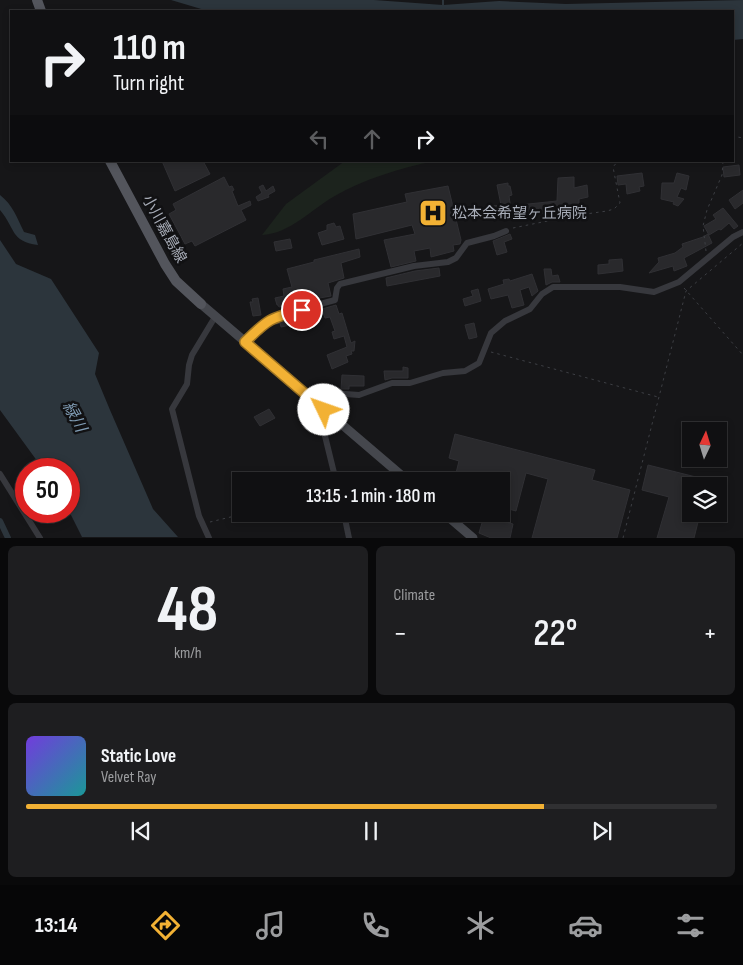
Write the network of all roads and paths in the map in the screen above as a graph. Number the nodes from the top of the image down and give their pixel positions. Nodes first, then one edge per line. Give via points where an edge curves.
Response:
1 (111, 162) edge
2 (617, 162) edge
3 (723, 162) edge
4 (506, 230) joint
5 (743, 232) edge
6 (743, 243) edge
7 (708, 259) junction
8 (679, 282) junction
9 (686, 291) junction
10 (201, 304) joint
11 (216, 317) junction
12 (245, 342) junction
13 (485, 350) junction
14 (743, 354) edge
15 (304, 391) junction
16 (658, 397) junction
17 (335, 419) junction
18 (334, 472) edge
19 (397, 472) edge
20 (0, 474) edge
21 (232, 517) edge
22 (346, 522) edge
23 (454, 522) edge
24 (204, 524) junction
25 (40, 538) edge
26 (209, 538) edge
27 (349, 538) edge
28 (473, 538) edge
29 (622, 538) edge

1 - 10 main road, 小川嘉島線 via 176,282
2 - 4 path via 613,167 620,203 614,209
3 - 7 path via 722,175 702,226
4 - 12 street via 467,243 456,258 448,262 414,266 340,284 335,300 271,319
5 - 7 street
6 - 9 path
7 - 8 street
8 - 9 path
8 - 13 street via 654,292 620,287 553,288 542,294 530,309 505,321 491,334
9 - 14 path
9 - 16 path
10 - 11 main road
11 - 12 main road
11 - 24 street via 192,355 187,384 172,409 199,516
12 - 15 main road
13 - 15 street via 479,363 465,371 443,373 410,383 392,383 359,394
13 - 16 path
15 - 17 main road
16 - 29 path
17 - 18 street via 325,436
17 - 19 main road
20 - 25 street
21 - 24 path
22 - 27 street
23 - 28 main road
24 - 26 street

